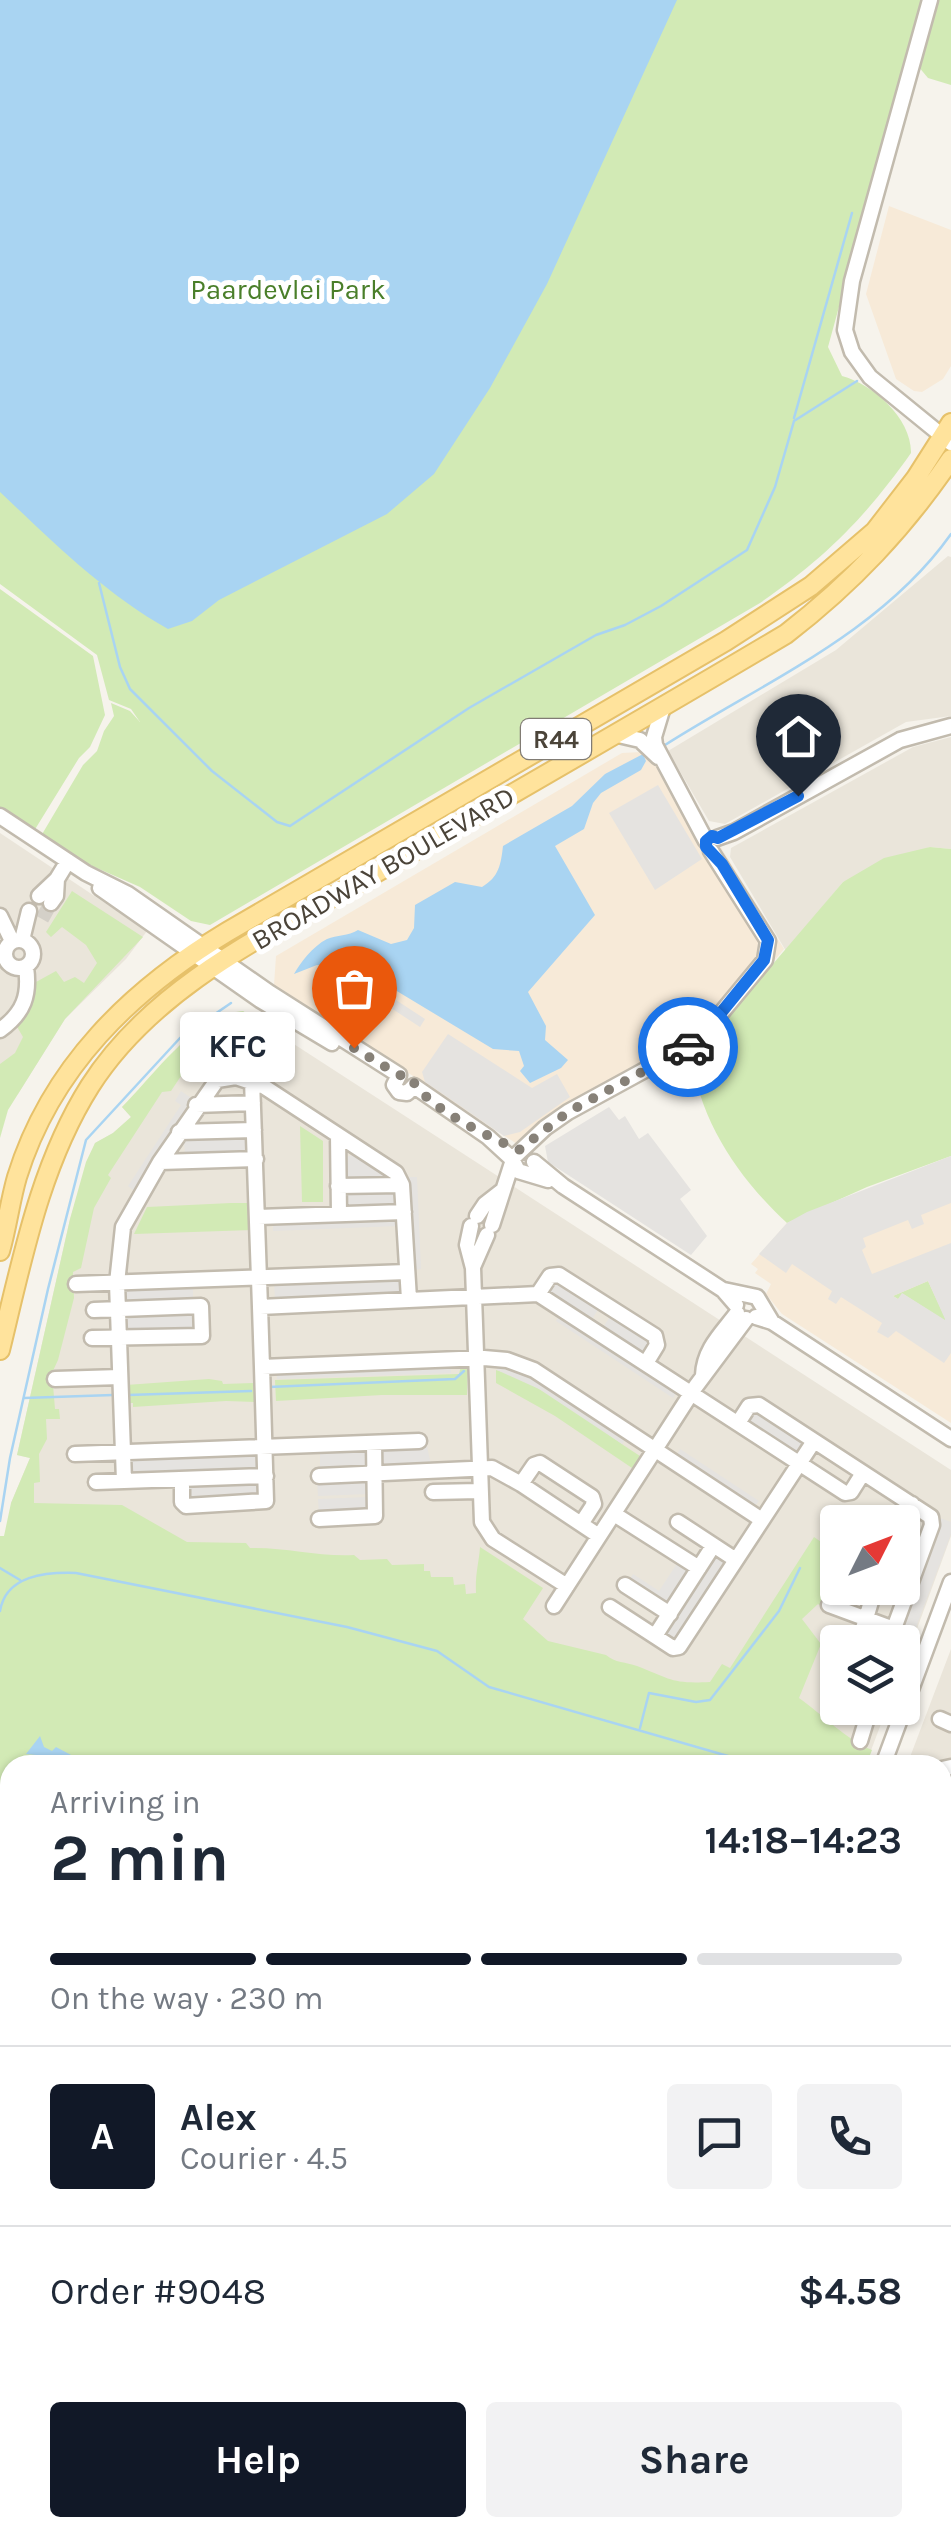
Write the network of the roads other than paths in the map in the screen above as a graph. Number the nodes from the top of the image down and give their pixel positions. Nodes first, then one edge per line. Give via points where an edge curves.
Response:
1 (930, 0) edge
2 (949, 431) edge
3 (951, 459) edge
4 (951, 485) edge
5 (926, 496) junction
6 (663, 707) junction
7 (951, 726) edge
8 (614, 734) junction
9 (662, 762) junction
10 (2, 820) edge
11 (714, 843) junction
12 (68, 861) junction
13 (45, 900) tunnel mouth
14 (36, 915) tunnel mouth
15 (0, 916) edge
16 (21, 937) junction
17 (198, 950) junction
18 (2, 956) edge
19 (220, 964) junction
20 (26, 967) junction
21 (0, 1030) edge
22 (252, 1080) junction
23 (403, 1085) junction
24 (253, 1103) junction
25 (196, 1105) junction
26 (254, 1130) junction
27 (179, 1132) junction
28 (338, 1134) junction
29 (256, 1158) junction
30 (523, 1160) junction
31 (160, 1162) junction
32 (17, 1177) junction
33 (338, 1186) junction
34 (402, 1186) junction
35 (505, 1187) junction
36 (0, 1200) edge
37 (404, 1212) junction
38 (339, 1214) junction
39 (258, 1218) junction
40 (2, 1237) edge
41 (27, 1239) junction
42 (473, 1268) junction
43 (407, 1272) junction
44 (260, 1278) junction
45 (200, 1279) junction
46 (117, 1282) junction
47 (76, 1284) dead end
48 (538, 1294) junction
49 (472, 1296) junction
50 (409, 1299) junction
51 (201, 1306) junction
52 (260, 1307) junction
53 (118, 1309) junction
54 (746, 1309) junction
55 (94, 1310) dead end
56 (92, 1338) dead end
57 (118, 1338) junction
58 (0, 1350) edge
59 (474, 1359) junction
60 (646, 1363) junction
61 (262, 1367) junction
62 (120, 1376) junction
63 (55, 1379) dead end
64 (692, 1393) junction
65 (738, 1423) junction
66 (946, 1434) edge
67 (814, 1440) junction
68 (419, 1442) dead end
69 (374, 1443) junction
70 (265, 1447) junction
71 (655, 1450) junction
72 (122, 1453) junction
73 (75, 1454) dead end
74 (799, 1463) junction
75 (478, 1468) junction
76 (375, 1473) junction
77 (864, 1473) junction
78 (266, 1476) junction
79 (319, 1476) dead end
80 (182, 1480) junction
81 (124, 1481) junction
82 (96, 1482) dead end
83 (522, 1484) junction
84 (480, 1491) junction
85 (433, 1492) dead end
86 (912, 1504) joint
87 (614, 1514) junction
88 (320, 1519) dead end
89 (762, 1520) junction
90 (678, 1522) dead end
91 (581, 1524) junction
92 (599, 1536) junction
93 (713, 1546) junction
94 (736, 1560) junction
95 (699, 1568) junction
96 (951, 1582) edge
97 (625, 1585) dead end
98 (567, 1586) junction
99 (832, 1605) edge
100 (869, 1605) edge
101 (554, 1606) dead end
102 (610, 1607) dead end
103 (670, 1614) junction
104 (864, 1618) junction
105 (863, 1625) edge
106 (875, 1625) edge
107 (896, 1625) edge
108 (655, 1636) junction
109 (865, 1725) edge
110 (860, 1741) dead end
111 (887, 1755) edge

1 - 2 street via 845,318 860,366 909,408
2 - 17 main road, BROADWAY BOULEVARD / R44 via 875,531 784,604
3 - 5 main road, BROADWAY BOULEVARD / R44
4 - 5 main road
5 - 6 main road, BROADWAY BOULEVARD / R44 via 888,544 822,606
6 - 8 main road, BROADWAY BOULEVARD / R44
6 - 9 street via 654,738
7 - 11 street via 900,740
8 - 9 street via 640,740
8 - 19 main road, BROADWAY BOULEVARD / R44
9 - 11 street
10 - 12 street
11 - 30 street via 768,940 764,960 698,1041 544,1128
12 - 13 street via 56,896
12 - 17 street
14 - 16 street
15 - 16 street
16 - 18 street
16 - 20 street via 33,951
17 - 19 street
17 - 32 main road, BROADWAY BOULEVARD / R44 via 127,1004 84,1050 43,1115
18 - 20 street via 12,967
19 - 23 street via 301,1027
19 - 23 street via 244,973
19 - 41 main road, BROADWAY BOULEVARD / R44 via 140,1027 90,1086 61,1141
20 - 21 street via 26,998
22 - 24 street
22 - 25 street via 217,1080
22 - 28 street
23 - 30 street
24 - 25 street
24 - 26 street
25 - 27 street
26 - 27 street
26 - 29 street
27 - 31 street
28 - 33 street
28 - 34 street via 392,1170
29 - 31 street
29 - 39 street
30 - 35 street
30 - 54 street
31 - 46 street via 122,1227
32 - 36 main road
32 - 40 main road, BROADWAY BOULEVARD / R44
33 - 34 street
33 - 38 street
34 - 37 street
35 - 42 street
35 - 42 street via 474,1221 467,1246
37 - 38 street
37 - 43 street
38 - 39 street
39 - 44 street
40 - 41 main road
41 - 58 main road, BROADWAY BOULEVARD / R44
42 - 49 street
43 - 44 street
43 - 50 street
44 - 45 street
44 - 52 street
45 - 46 street
45 - 51 street
46 - 47 street
46 - 53 street
48 - 49 street
48 - 60 street
48 - 60 street via 550,1276 559,1275 656,1338
49 - 50 street
49 - 59 street
50 - 52 street
51 - 53 street
51 - 57 street via 202,1336
52 - 61 street
53 - 55 street
53 - 57 street
54 - 64 street via 704,1360
54 - 66 street
56 - 57 street
57 - 62 street
59 - 61 street
59 - 71 street via 525,1366
59 - 75 street
60 - 64 street
61 - 70 street
62 - 63 street
62 - 72 street
64 - 65 street
64 - 71 street
65 - 67 street via 756,1404
65 - 74 street
67 - 74 street
67 - 77 street
68 - 69 street
69 - 70 street
69 - 76 street
70 - 72 street
70 - 78 street
71 - 87 street
71 - 89 street
72 - 73 street
72 - 81 street
74 - 77 street via 847,1494
74 - 89 street
75 - 76 street
75 - 83 street
75 - 84 street
76 - 79 street
76 - 88 street via 375,1516
77 - 86 street
78 - 80 street
78 - 80 street via 264,1502 224,1506 184,1506
80 - 81 street
81 - 82 street
83 - 91 street
83 - 91 street via 540,1464 592,1497
84 - 85 street
84 - 98 street via 488,1534
86 - 107 street via 933,1522
87 - 92 street
87 - 95 street
89 - 94 street
90 - 93 street
91 - 92 street
92 - 98 street
93 - 94 street
93 - 95 street
94 - 108 street via 680,1647
95 - 103 street
96 - 111 street
97 - 103 street
98 - 101 street
99 - 104 street
100 - 104 street
102 - 108 street
103 - 108 street
104 - 105 street
104 - 106 street
109 - 110 street

